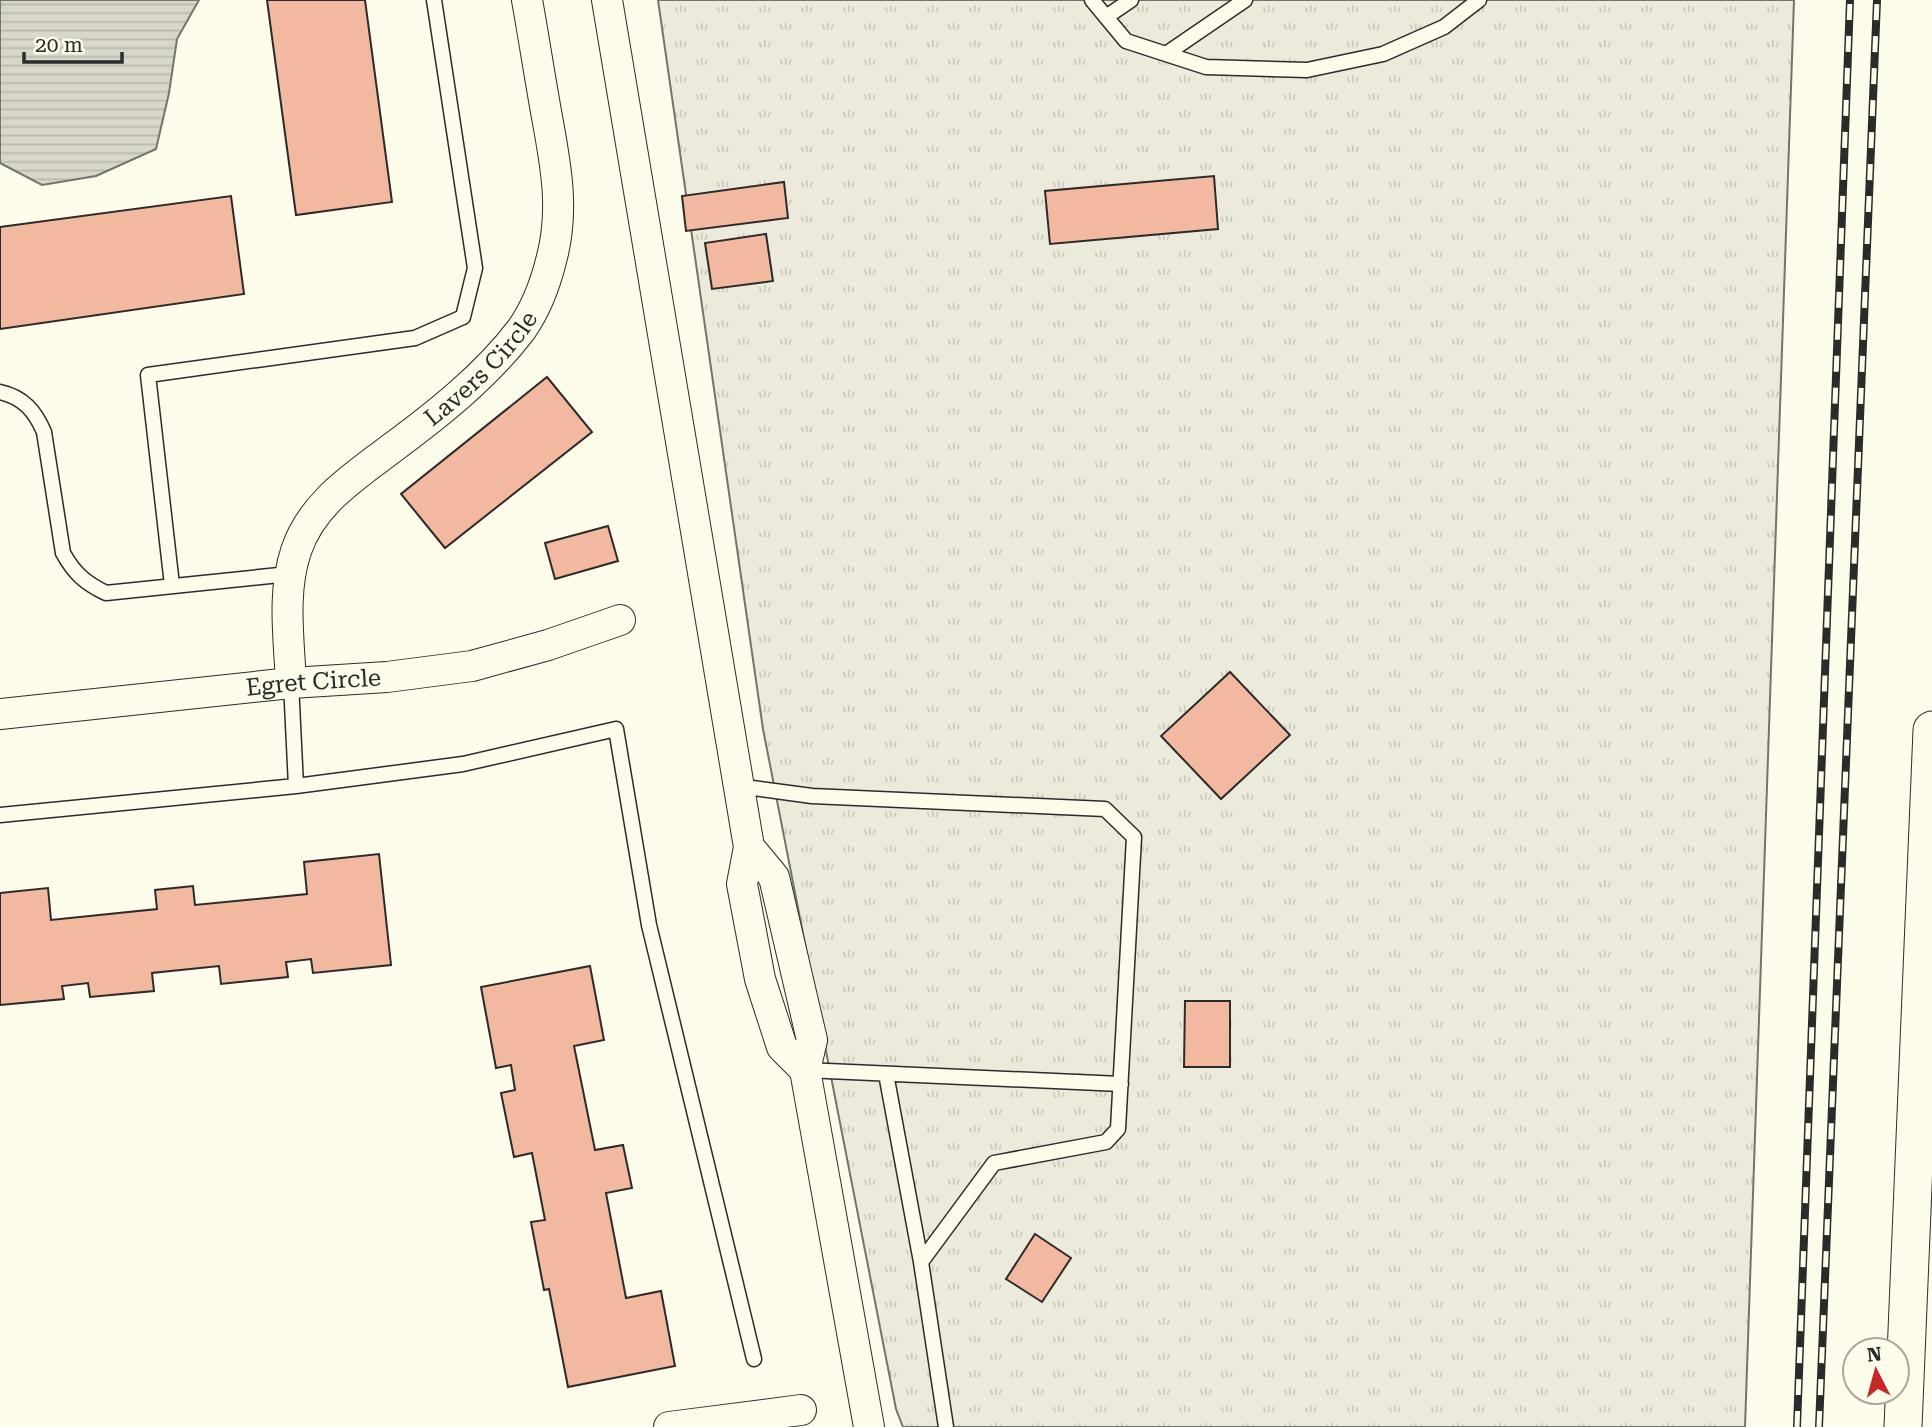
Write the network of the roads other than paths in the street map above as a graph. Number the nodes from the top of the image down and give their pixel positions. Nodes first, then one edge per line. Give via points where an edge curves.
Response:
1 (434, 0) edge
2 (527, 0) edge
3 (607, 0) edge
4 (1092, 0) edge
5 (1131, 0) edge
6 (1244, 0) edge
7 (1479, 0) edge
8 (1107, 17) junction
9 (1166, 54) junction
10 (0, 392) edge
11 (289, 574) junction
12 (172, 585) junction
13 (620, 620) dead end
14 (291, 683) junction
15 (0, 714) edge
16 (1932, 730) edge
17 (296, 786) junction
18 (738, 786) junction
19 (0, 816) edge
20 (805, 1070) junction
21 (886, 1074) junction
22 (1121, 1084) junction
23 (921, 1262) junction
24 (754, 1359) dead end
25 (800, 1410) dead end
26 (669, 1427) edge
27 (869, 1427) edge
28 (946, 1427) edge
29 (1903, 1427) edge

1 - 12 lane via 475,268 463,317 415,338 148,375
2 - 11 street, Lavers Circle via 558,176 558,227 545,282 522,329 488,367 322,506 307,527
3 - 18 street
4 - 8 lane
5 - 8 lane
6 - 9 lane
7 - 9 lane via 1444,27 1383,54 1307,70 1206,67
8 - 9 lane via 1126,41
10 - 12 lane via 25,403 44,432 63,553 73,570 106,593
11 - 12 lane
11 - 14 street, Lavers Circle
13 - 14 street, Egret Circle via 472,666
14 - 15 street, Egret Circle
14 - 17 lane
16 - 29 street
17 - 19 lane
17 - 24 lane via 463,764 616,729 649,925
18 - 20 street via 749,847 742,884 760,979 782,1047
18 - 22 lane via 812,796 1105,809 1134,837
20 - 21 lane
20 - 27 street
21 - 22 lane
21 - 23 lane
22 - 23 lane via 1118,1129 1106,1142 994,1163
23 - 28 lane
25 - 26 street

